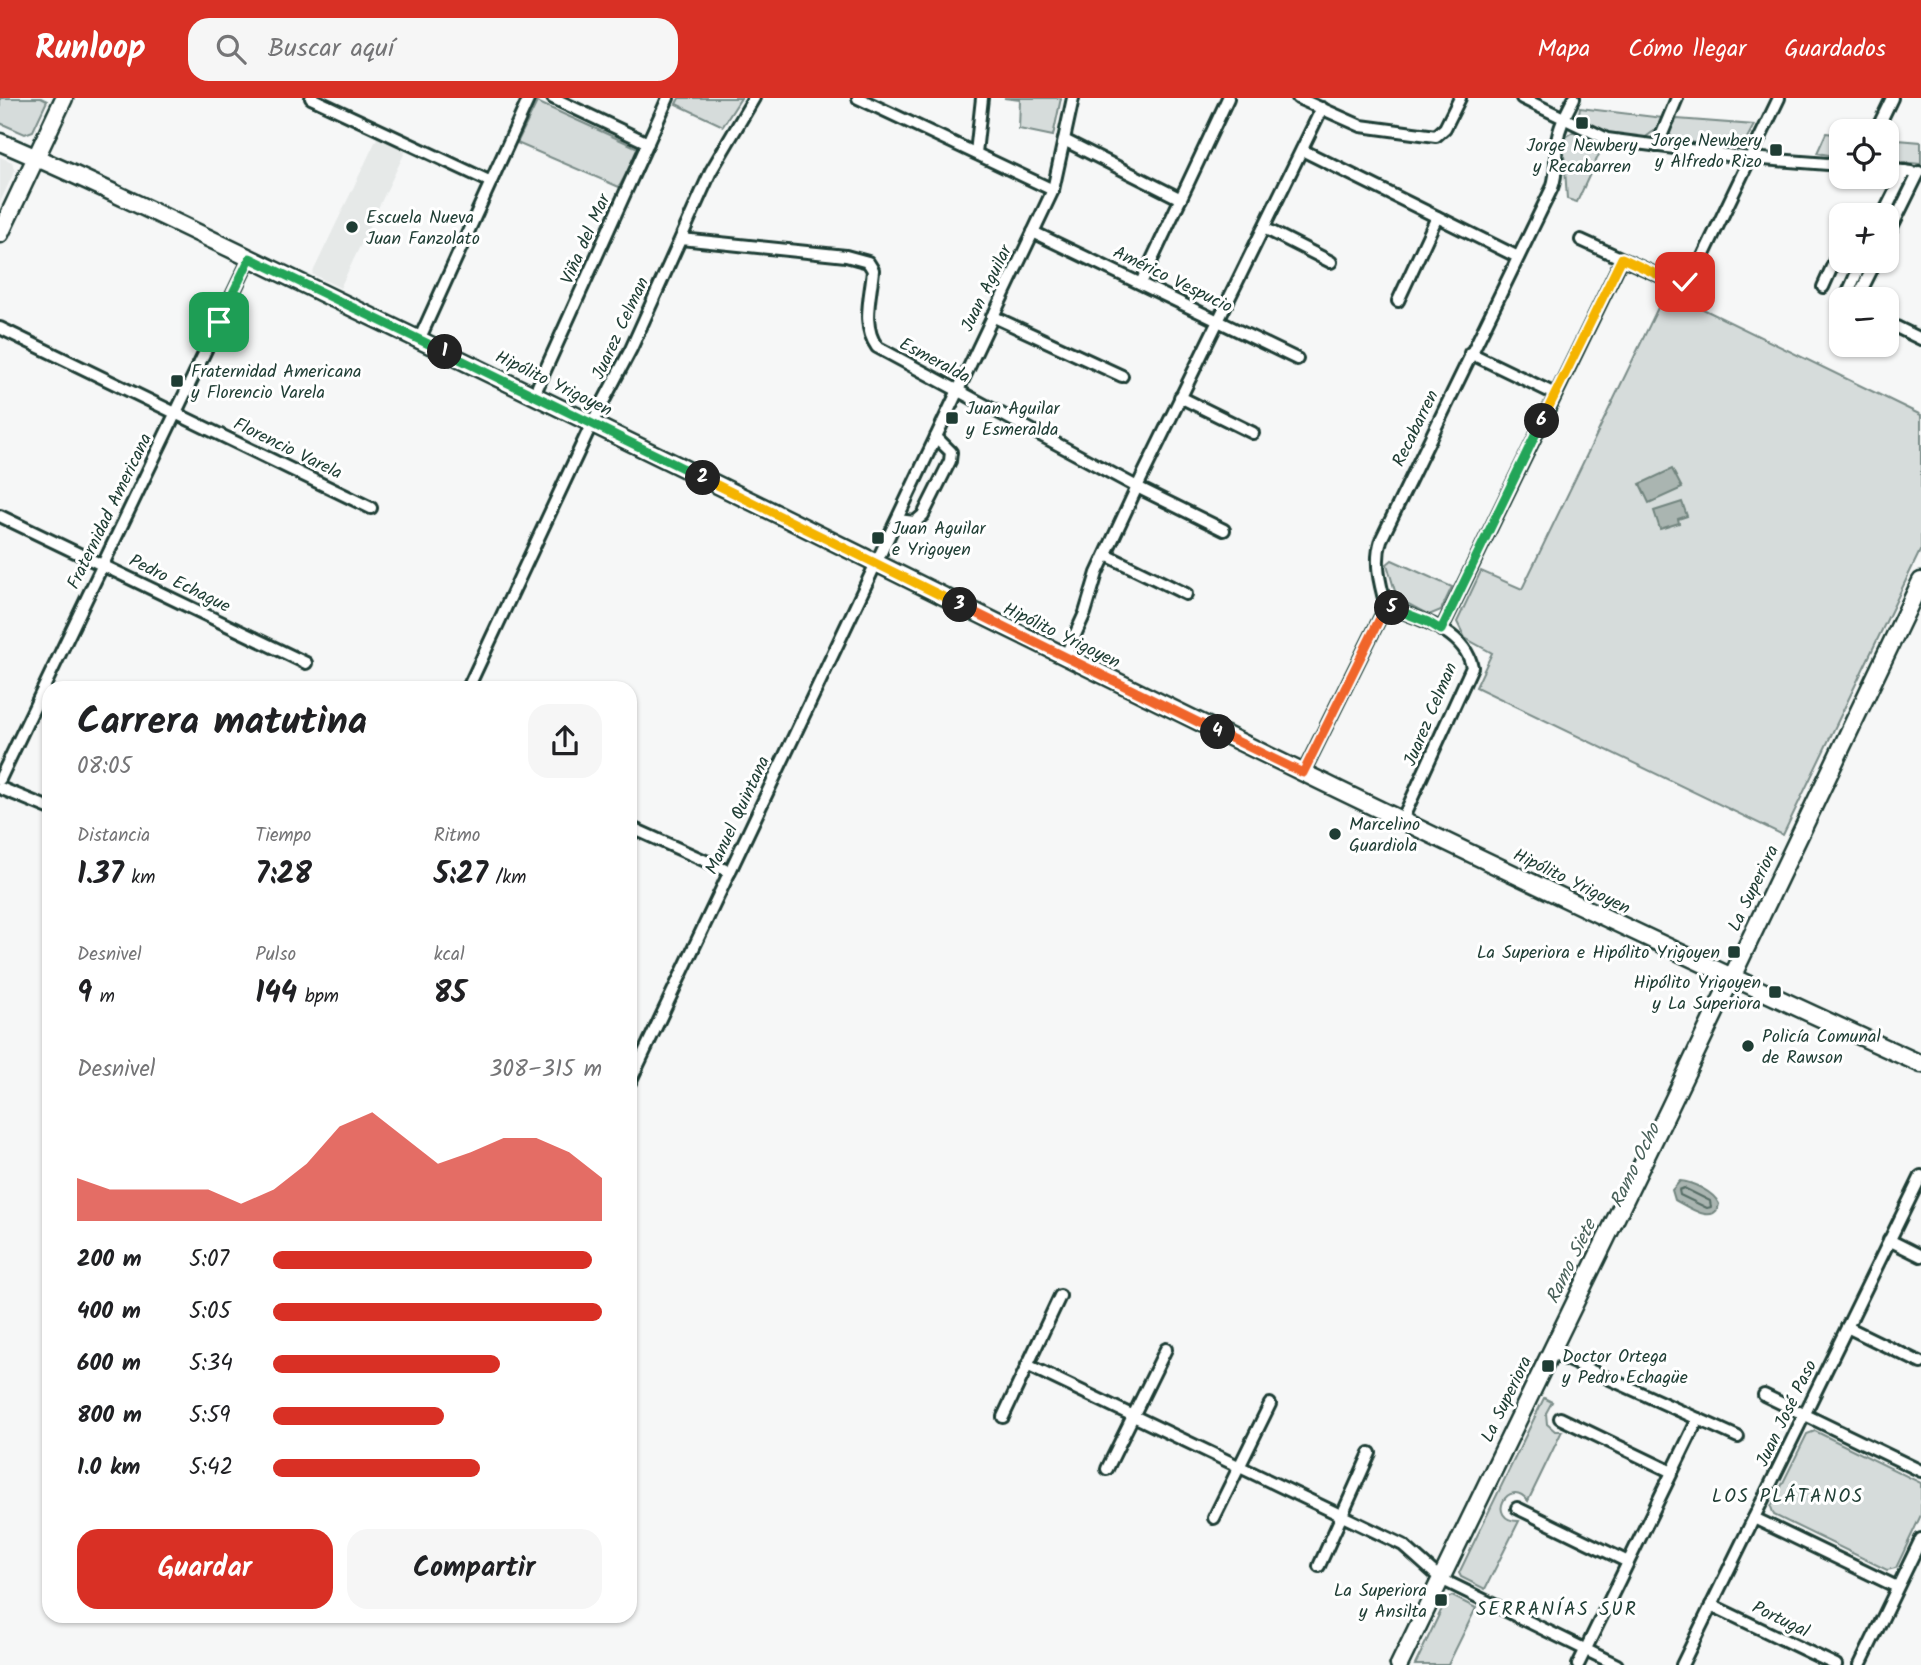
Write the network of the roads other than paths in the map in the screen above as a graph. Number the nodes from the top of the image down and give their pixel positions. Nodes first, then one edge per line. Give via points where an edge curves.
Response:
1 (64, 98) edge
2 (311, 98) edge
3 (529, 98) edge
4 (553, 98) edge
5 (668, 98) edge
6 (754, 98) edge
7 (858, 98) edge
8 (982, 98) edge
9 (1073, 98) edge
10 (1228, 98) edge
11 (1298, 98) edge
12 (1460, 98) edge
13 (1522, 98) edge
14 (1574, 98) edge
15 (1677, 98) edge
16 (1779, 98) edge
17 (1892, 98) edge
18 (1322, 108) junction
19 (1882, 119) edge
20 (1563, 120) junction
21 (1064, 140) junction
22 (0, 142) edge
23 (648, 143) junction
24 (1657, 146) junction
25 (1303, 150) junction
26 (976, 153) junction
27 (36, 157) junction
28 (1750, 158) junction
29 (1829, 164) edge
30 (1899, 170) edge
31 (1905, 171) junction
32 (1920, 172) edge
33 (491, 182) junction
34 (1053, 190) junction
35 (1181, 199) junction
36 (1889, 203) edge
37 (1899, 213) edge
38 (1437, 217) junction
39 (1264, 228) junction
40 (1033, 232) junction
41 (0, 234) edge
42 (681, 239) junction
43 (1581, 240) dead end
44 (1518, 257) junction
45 (250, 258) junction
46 (1622, 258) junction
47 (1331, 262) dead end
48 (1829, 273) edge
49 (1141, 284) junction
50 (1823, 287) dead end
51 (1398, 300) dead end
52 (992, 316) junction
53 (1218, 320) junction
54 (0, 328) edge
55 (1899, 328) edge
56 (1921, 339) edge
57 (419, 340) junction
58 (1470, 353) junction
59 (1297, 359) dead end
60 (1122, 376) dead end
61 (957, 391) junction
62 (1555, 394) junction
63 (534, 395) junction
64 (1181, 397) junction
65 (176, 413) junction
66 (592, 423) junction
67 (1253, 433) dead end
68 (936, 437) junction
69 (1138, 487) junction
70 (371, 508) dead end
71 (0, 516) edge
72 (897, 520) junction
73 (1224, 530) dead end
74 (1106, 555) junction
75 (876, 563) junction
76 (103, 565) junction
77 (1921, 581) edge
78 (1186, 594) dead end
79 (1386, 606) junction
80 (1916, 606) edge
81 (1441, 630) junction
82 (1065, 657) junction
83 (306, 663) dead end
84 (47, 681) edge
85 (471, 681) edge
86 (42, 692) edge
87 (1303, 773) junction
88 (0, 779) edge
89 (0, 788) edge
90 (42, 805) edge
91 (1402, 820) junction
92 (637, 830) edge
93 (730, 872) junction
94 (1731, 978) junction
95 (1921, 1064) edge
96 (637, 1065) edge
97 (1921, 1176) edge
98 (1889, 1240) junction
99 (1921, 1256) edge
100 (1060, 1296) dead end
101 (1847, 1327) junction
102 (1166, 1349) dead end
103 (1550, 1352) junction
104 (1921, 1363) edge
105 (1027, 1365) junction
106 (1764, 1395) dead end
107 (1270, 1404) dead end
108 (1804, 1414) junction
109 (1133, 1416) junction
110 (1003, 1417) dead end
111 (1560, 1418) dead end
112 (1698, 1419) junction
113 (1738, 1437) dead end
114 (1370, 1453) dead end
115 (1239, 1467) junction
116 (1107, 1469) dead end
117 (1921, 1471) edge
118 (1672, 1472) junction
119 (1517, 1508) dead end
120 (1342, 1516) junction
121 (1214, 1518) dead end
122 (1754, 1518) junction
123 (1921, 1539) edge
124 (1628, 1562) junction
125 (1319, 1566) dead end
126 (1441, 1579) junction
127 (1897, 1587) junction
128 (1712, 1605) junction
129 (1585, 1650) junction
130 (1399, 1665) edge
131 (1578, 1665) edge
132 (1617, 1665) edge
133 (1682, 1665) edge
134 (1836, 1665) edge
135 (1860, 1665) edge

1 - 27 main road
2 - 33 street
3 - 33 street
4 - 23 street
5 - 23 street, Viña del Mar
6 - 42 street, Juarez Celman via 711,171
7 - 26 street
8 - 26 street
9 - 21 street, Juan Aguilar
10 - 35 street
11 - 18 street
12 - 18 street via 1436,136 1375,130
13 - 20 street
14 - 20 street, Recabarren
15 - 24 street
16 - 28 street
17 - 19 street
18 - 25 street
20 - 24 street via 1607,139
20 - 44 street, Recabarren via 1556,177
21 - 34 street, Juan Aguilar
21 - 35 street
22 - 27 main road, Hipólito Yrigoyen
23 - 63 street, Viña del Mar
24 - 28 street
25 - 38 street
25 - 39 street
26 - 34 street
27 - 41 main road
27 - 45 main road, Hipólito Yrigoyen
28 - 29 street
28 - 46 street via 1697,269 1685,282 1671,281
30 - 31 street
31 - 32 street
31 - 36 street
32 - 37 street
33 - 57 street
34 - 40 street, Juan Aguilar
35 - 49 street
38 - 44 street
38 - 51 street
39 - 47 street
39 - 53 street
40 - 49 street, Américo Vespucio
40 - 52 street, Juan Aguilar
42 - 61 street, Esmeralda via 868,262 873,270 867,325 870,337 877,347
42 - 66 street, Juarez Celman
43 - 46 street
44 - 58 street, Recabarren
45 - 57 main road, Hipólito Yrigoyen
45 - 65 street, Fraternidad Americana
46 - 62 street
48 - 50 street
49 - 53 street, Américo Vespucio
52 - 60 street
52 - 61 street, Juan Aguilar
53 - 59 street, Américo Vespucio
53 - 64 street
54 - 65 street, Florencio Varela
55 - 56 street
57 - 63 main road, Hipólito Yrigoyen
58 - 62 street
58 - 79 street, Recabarren via 1381,540 1377,572
61 - 68 street, Juan Aguilar
61 - 69 street, Esmeralda
62 - 81 street
63 - 66 main road, Hipólito Yrigoyen
64 - 67 street
64 - 69 street
65 - 70 street, Florencio Varela
65 - 76 street, Fraternidad Americana
66 - 75 main road, Hipólito Yrigoyen
66 - 85 street, Juarez Celman
68 - 72 street, Juan Aguilar
68 - 72 street via 951,452 950,461 923,515 915,522
69 - 73 street, Esmeralda
69 - 74 street
71 - 76 street, Pedro Echague
72 - 75 street, Juan Aguilar
74 - 78 street
74 - 82 street
75 - 82 main road, Hipólito Yrigoyen
75 - 93 street, Manuel Quintana
76 - 83 street, Pedro Echague
76 - 84 street, Fraternidad Americana
77 - 80 main road, La Superiora
79 - 81 street, Juarez Celman
79 - 87 street
80 - 94 main road, La Superiora
81 - 91 street, Juarez Celman via 1456,639 1470,656 1472,667
82 - 87 main road, Hipólito Yrigoyen
86 - 88 street, Fraternidad Americana
87 - 91 main road, Hipólito Yrigoyen
89 - 90 street
91 - 94 main road, Hipólito Yrigoyen
92 - 93 street
93 - 96 street, Manuel Quintana
94 - 95 main road, Hipólito Yrigoyen
94 - 103 main road, La Superiora
97 - 98 street, Juan José Paso
98 - 99 street
98 - 101 street, Juan José Paso
100 - 105 street
101 - 104 street
101 - 108 street, Juan José Paso
102 - 109 street
103 - 112 street
103 - 126 main road, La Superiora
105 - 109 street
105 - 110 street
106 - 108 street
107 - 115 street
108 - 117 street
108 - 122 street, Juan José Paso
109 - 115 street
109 - 116 street
111 - 118 street
112 - 113 street
112 - 118 street
114 - 120 street
115 - 120 street
115 - 121 street
118 - 124 street
119 - 124 street
120 - 125 street
120 - 126 street via 1402,1545
122 - 127 street
122 - 128 street, Juan José Paso
123 - 127 street
124 - 129 street
126 - 129 street
126 - 130 main road, La Superiora
127 - 135 street
128 - 133 street, Juan José Paso
128 - 134 street, Portugal
129 - 131 street
129 - 132 street

